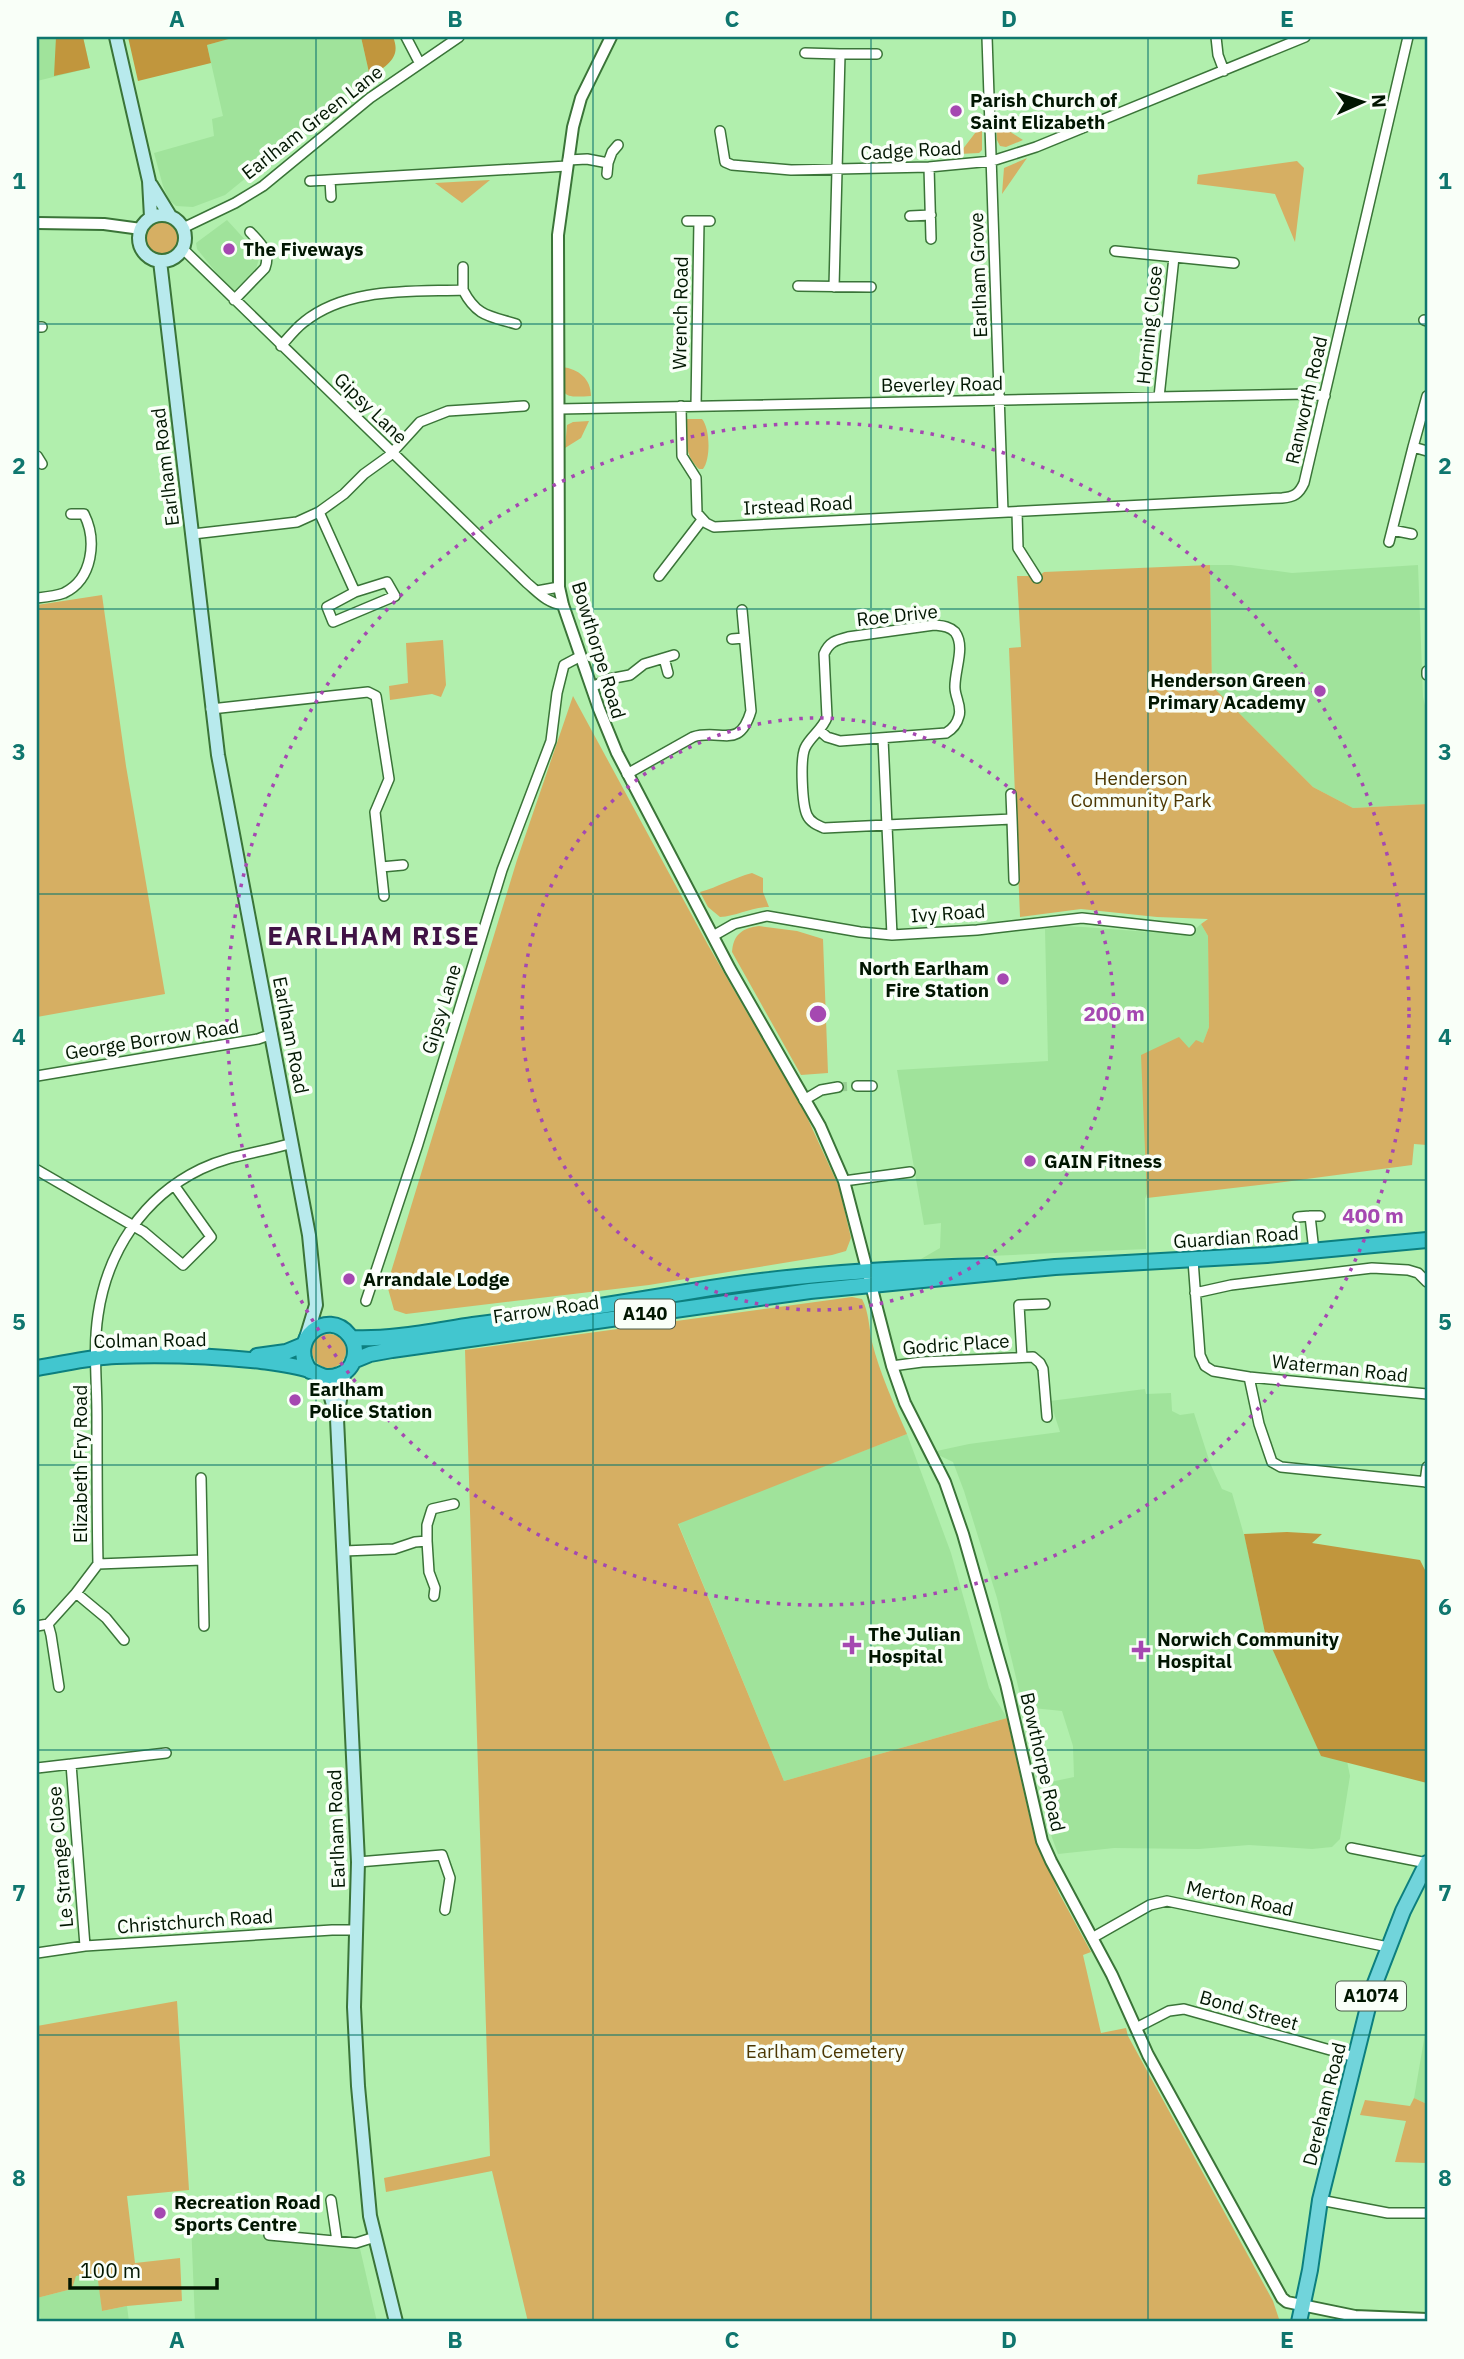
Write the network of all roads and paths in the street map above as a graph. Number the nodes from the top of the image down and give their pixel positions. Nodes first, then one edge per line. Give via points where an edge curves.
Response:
1 (116, 37) edge
2 (406, 37) edge
3 (458, 37) edge
4 (611, 37) edge
5 (987, 37) edge
6 (1216, 37) edge
7 (1305, 37) edge
8 (1408, 37) edge
9 (806, 53) dead end
10 (841, 54) junction
11 (877, 54) dead end
12 (419, 62) junction
13 (1224, 71) junction
14 (719, 131) dead end
15 (618, 145) dead end
16 (992, 161) junction
17 (568, 163) junction
18 (608, 163) junction
19 (748, 167) junction
20 (929, 167) junction
21 (838, 171) junction
22 (607, 174) dead end
23 (330, 180) junction
24 (747, 180) dead end
25 (149, 181) junction
26 (310, 181) dead end
27 (331, 197) dead end
28 (931, 215) junction
29 (170, 216) junction
30 (910, 216) dead end
31 (150, 217) junction
32 (687, 221) dead end
33 (699, 221) junction
34 (710, 221) dead end
35 (37, 223) edge
36 (183, 228) junction
37 (141, 229) junction
38 (250, 232) dead end
39 (932, 239) dead end
40 (183, 250) junction
41 (1115, 251) dead end
42 (1174, 257) junction
43 (160, 261) junction
44 (1234, 263) dead end
45 (463, 267) dead end
46 (798, 286) dead end
47 (834, 287) junction
48 (871, 287) dead end
49 (463, 290) junction
50 (234, 300) junction
51 (516, 324) dead end
52 (281, 346) junction
53 (1325, 396) junction
54 (1427, 396) edge
55 (1159, 397) junction
56 (1000, 401) junction
57 (524, 405) dead end
58 (681, 406) junction
59 (696, 406) junction
60 (559, 409) junction
61 (1413, 447) junction
62 (392, 452) junction
63 (1427, 452) edge
64 (319, 512) junction
65 (1003, 512) junction
66 (1017, 512) junction
67 (71, 514) dead end
68 (702, 520) junction
69 (1392, 530) junction
70 (192, 534) junction
71 (1412, 534) dead end
72 (1389, 542) dead end
73 (660, 576) dead end
74 (1037, 578) dead end
75 (559, 587) junction
76 (537, 591) junction
77 (355, 592) junction
78 (37, 598) edge
79 (563, 605) junction
80 (742, 610) dead end
81 (744, 638) junction
82 (733, 639) dead end
83 (674, 655) dead end
84 (581, 656) junction
85 (664, 658) junction
86 (668, 673) dead end
87 (592, 687) junction
88 (211, 709) junction
89 (819, 730) junction
90 (883, 739) junction
91 (627, 774) junction
92 (1011, 794) dead end
93 (1012, 819) junction
94 (887, 825) junction
95 (403, 865) dead end
96 (381, 867) junction
97 (1014, 880) dead end
98 (384, 896) dead end
99 (1190, 930) dead end
100 (892, 934) junction
101 (713, 936) junction
102 (272, 1034) junction
103 (37, 1076) edge
104 (872, 1086) dead end
105 (838, 1087) tunnel mouth
106 (857, 1087) tunnel mouth
107 (804, 1100) junction
108 (292, 1143) junction
109 (37, 1170) edge
110 (910, 1172) dead end
111 (844, 1181) junction
112 (174, 1185) junction
113 (1298, 1217) dead end
114 (133, 1226) junction
115 (1427, 1240) edge
116 (1314, 1251) junction
117 (1193, 1260) junction
118 (1046, 1268) junction
119 (866, 1270) junction
120 (1424, 1278) edge
121 (315, 1285) junction
122 (871, 1285) junction
123 (1195, 1293) junction
124 (366, 1301) dead end
125 (1045, 1304) dead end
126 (334, 1326) junction
127 (351, 1338) junction
128 (305, 1341) junction
129 (1022, 1357) junction
130 (96, 1358) junction
131 (222, 1359) junction
132 (353, 1361) junction
133 (892, 1366) junction
134 (37, 1368) edge
135 (314, 1373) junction
136 (344, 1374) junction
137 (1249, 1377) junction
138 (1427, 1394) edge
139 (1046, 1416) dead end
140 (337, 1419) junction
141 (1427, 1467) edge
142 (201, 1478) dead end
143 (1426, 1482) edge
144 (454, 1504) dead end
145 (427, 1541) junction
146 (344, 1551) junction
147 (202, 1560) junction
148 (97, 1564) junction
149 (76, 1593) junction
150 (435, 1596) dead end
151 (48, 1624) junction
152 (37, 1626) edge
153 (204, 1626) dead end
154 (124, 1640) dead end
155 (59, 1687) dead end
156 (166, 1754) dead end
157 (71, 1765) junction
158 (37, 1768) edge
159 (1351, 1848) dead end
160 (358, 1861) junction
161 (1427, 1863) edge
162 (445, 1910) dead end
163 (356, 1930) junction
164 (1092, 1938) junction
165 (85, 1946) junction
166 (1388, 1947) junction
167 (37, 1953) edge
168 (1136, 2028) junction
169 (1355, 2057) junction
170 (331, 2200) dead end
171 (1320, 2200) junction
172 (1427, 2213) edge
173 (269, 2235) dead end
174 (375, 2237) junction
175 (337, 2241) junction
176 (1302, 2305) junction
177 (1427, 2319) edge
178 (396, 2322) edge
179 (1298, 2322) edge

1 - 25 main road
2 - 12 street
3 - 12 street, Earlham Green Lane
4 - 17 street, Bowthorpe Road via 581,98
5 - 16 street, Earlham Grove
6 - 13 street
7 - 13 street, Cadge Road
8 - 53 street, Ranworth Road
9 - 10 street
10 - 11 street
10 - 21 street
12 - 36 street, Earlham Green Lane via 262,186
13 - 16 street, Cadge Road
14 - 19 street, Cadge Road via 725,162
15 - 18 street
16 - 20 street, Cadge Road
16 - 56 street, Earlham Grove
17 - 18 street via 587,159
17 - 23 street
17 - 60 street, Bowthorpe Road via 558,236
18 - 22 street
19 - 21 street, Cadge Road
19 - 24 street
20 - 21 street, Cadge Road
20 - 28 street
21 - 47 street
23 - 26 street
23 - 27 street
25 - 29 main road
25 - 31 main road
28 - 30 street
28 - 39 street
29 - 31 main road
29 - 36 main road
31 - 37 main road
32 - 33 street
33 - 34 street
33 - 59 street, Wrench Road
35 - 37 street
36 - 40 main road
37 - 43 main road via 142,249
38 - 50 street via 267,251 267,263
40 - 43 main road via 169,261
40 - 50 street, Gipsy Lane
41 - 42 street, Horning Close
42 - 44 street, Horning Close
42 - 55 street, Horning Close
43 - 70 main road, Earlham Road
45 - 49 street
46 - 47 street
47 - 48 street
49 - 51 street via 470,303 484,313
49 - 52 street via 356,298 303,322
50 - 52 street, Gipsy Lane
52 - 62 street, Gipsy Lane
53 - 55 street, Beverley Road
53 - 66 street, Ranworth Road via 1304,483 1295,496
54 - 61 street
55 - 56 street, Beverley Road
56 - 59 street, Beverley Road
56 - 65 street, Earlham Grove
57 - 62 street via 449,411 420,422
58 - 59 street, Beverley Road
58 - 60 street, Beverley Road
58 - 68 street via 682,456 695,478
60 - 75 street, Bowthorpe Road
61 - 63 street
61 - 69 street
62 - 64 street
62 - 76 street, Gipsy Lane
64 - 70 street via 297,522
64 - 77 street
65 - 66 street, Irstead Road
65 - 68 street, Irstead Road via 722,527
66 - 74 street via 1018,548
67 - 78 street via 85,514 87,520 92,546 88,566 73,587
68 - 73 street
69 - 71 street
69 - 72 street
70 - 88 main road, Earlham Road
75 - 76 street
75 - 79 street, Bowthorpe Road
76 - 79 street, Gipsy Lane via 553,604
77 - 77 street via 387,582 395,596 333,622 327,607
79 - 84 street, Bowthorpe Road
80 - 81 street
81 - 82 street
81 - 91 street via 751,711 746,726 728,737 693,737
83 - 85 street
84 - 87 street, Bowthorpe Road
84 - 124 street, Gipsy Lane via 564,665 551,741 502,870
85 - 86 street
85 - 87 street
87 - 91 street, Bowthorpe Road
88 - 96 street via 368,692 376,696 390,779 375,811
88 - 102 main road, Earlham Road
89 - 90 street, Roe Drive via 840,741
89 - 90 street, Roe Drive via 827,717 824,654 834,640 948,626 960,643 956,725 946,733
89 - 94 street via 803,755 805,807 811,821 824,828
90 - 94 street
91 - 101 street, Bowthorpe Road
92 - 93 street
93 - 94 street
93 - 97 street
94 - 100 street
95 - 96 street
96 - 98 street
99 - 100 street, Ivy Road via 1082,918
100 - 101 street, Ivy Road via 767,916 734,924
101 - 107 street, Bowthorpe Road
102 - 103 street, George Borrow Road
102 - 108 main road, Earlham Road
104 - 106 street
105 - 107 street
107 - 111 street, Bowthorpe Road
108 - 112 street, Elizabeth Fry Road via 225,1159
108 - 121 main road, Earlham Road
109 - 114 street
110 - 111 street
111 - 119 street, Bowthorpe Road
112 - 114 street, Elizabeth Fry Road
112 - 114 street via 211,1237 183,1265
113 - 116 street via 1315,1216
114 - 130 street, Elizabeth Fry Road via 107,1276 98,1314
115 - 116 highway, Guardian Road / A140
116 - 117 highway, Guardian Road / A140
117 - 118 highway, Guardian Road / A140
117 - 123 street
118 - 119 highway, Guardian Road / A140
118 - 122 highway, Guardian Road / A140
119 - 122 street, Bowthorpe Road
119 - 127 highway, Farrow Road / A140 via 696,1290 411,1334
120 - 123 street via 1408,1270 1361,1269
121 - 126 main road, Earlham Road via 325,1318
121 - 128 main road, Earlham Road via 316,1305
122 - 132 highway, Farrow Road / A140 via 392,1350
122 - 133 street, Bowthorpe Road
123 - 137 street, Waterman Road via 1205,1366
125 - 129 street, Godric Place via 1019,1305
126 - 127 highway
126 - 128 highway, Colman Road via 314,1330
127 - 132 highway
128 - 131 highway, Colman Road via 286,1352
128 - 135 highway via 302,1354
129 - 133 street, Godric Place
129 - 139 street, Godric Place via 1041,1363
130 - 131 highway, Colman Road
130 - 134 highway, Colman Road
130 - 148 street, Elizabeth Fry Road
131 - 135 highway, Colman Road via 262,1361
132 - 136 highway
133 - 164 street, Bowthorpe Road via 954,1506 1006,1684 1042,1841
135 - 136 highway, Colman Road via 328,1377
135 - 140 main road, Earlham Road via 328,1387
136 - 140 main road, Earlham Road
137 - 138 street, Waterman Road
137 - 143 street via 1272,1462 1281,1467
140 - 146 main road, Earlham Road
141 - 143 street
142 - 147 street
144 - 145 street via 432,1509
145 - 146 street via 394,1549
145 - 150 street
146 - 160 main road, Earlham Road
147 - 148 street
147 - 153 street
148 - 149 street, Elizabeth Fry Road
149 - 151 street, Elizabeth Fry Road
149 - 154 street
151 - 152 street
151 - 155 street
156 - 157 street, Le Strange Close
157 - 158 street, Le Strange Close
157 - 165 street, Le Strange Close
159 - 161 street
160 - 162 street via 442,1855 450,1878
160 - 163 main road, Earlham Road
161 - 166 main road, Dereham Road / A1074
163 - 165 street, Christchurch Road
163 - 174 main road, Earlham Road via 358,2087
164 - 166 street, Merton Road via 1150,1905 1167,1901
164 - 168 street, Bowthorpe Road
165 - 167 street, Christchurch Road
166 - 169 main road, Dereham Road / A1074
168 - 169 street, Bond Street via 1169,2011 1184,2009
168 - 176 street, Bowthorpe Road via 1283,2298
169 - 171 main road, Dereham Road / A1074
170 - 175 street
171 - 172 street via 1388,2213
171 - 176 main road, Dereham Road / A1074
173 - 175 street
174 - 175 street via 356,2243
174 - 178 main road, Earlham Road
176 - 177 street via 1355,2316
176 - 179 main road, Dereham Road / A1074

